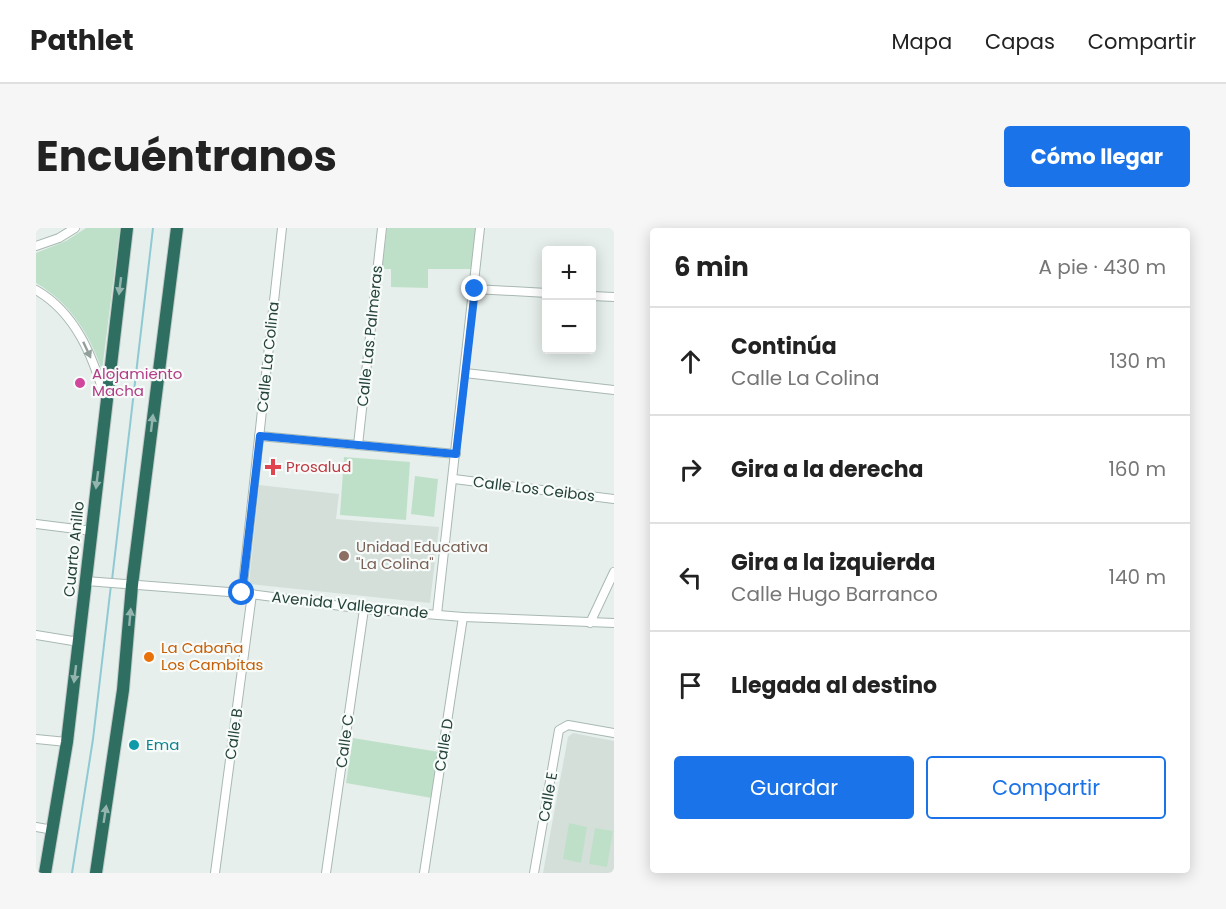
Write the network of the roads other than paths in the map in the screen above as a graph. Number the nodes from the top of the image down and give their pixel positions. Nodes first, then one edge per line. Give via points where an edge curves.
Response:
1 (75, 228) edge
2 (127, 228) edge
3 (177, 228) edge
4 (282, 228) edge
5 (382, 228) edge
6 (480, 228) edge
7 (36, 246) edge
8 (475, 289) junction
9 (36, 291) edge
10 (542, 293) edge
11 (596, 296) edge
12 (614, 297) edge
13 (465, 373) junction
14 (614, 390) edge
15 (106, 403) junction
16 (260, 436) junction
17 (358, 445) junction
18 (456, 454) junction
19 (454, 479) junction
20 (614, 499) edge
21 (36, 524) edge
22 (92, 531) junction
23 (614, 572) edge
24 (86, 581) junction
25 (132, 585) junction
26 (242, 593) junction
27 (252, 594) junction
28 (364, 609) junction
29 (437, 614) junction
30 (463, 617) junction
31 (590, 623) junction
32 (614, 623) edge
33 (36, 635) edge
34 (79, 642) junction
35 (614, 733) edge
36 (36, 739) edge
37 (67, 742) junction
38 (36, 827) edge
39 (53, 830) junction
40 (99, 872) edge
41 (45, 873) edge
42 (215, 873) edge
43 (326, 873) edge
44 (424, 873) edge
45 (534, 873) edge

1 - 7 street
2 -> 15 highway, Cuarto Anillo
25 -> 3 highway
4 - 16 street, Calle La Colina
5 - 17 street, Calle Las Palmeras
6 - 8 street
8 - 10 street
8 - 13 street
9 -> 15 street via 60,309 79,332
11 - 12 street
13 - 14 street
13 - 18 street
15 -> 22 highway, Cuarto Anillo
16 - 17 street
16 - 26 street, Calle La Colina
17 - 18 street
18 - 19 street
19 - 20 street, Calle Los Ceibos
19 - 29 street
21 - 22 street
22 - 24 highway, Cuarto Anillo
23 - 31 street
24 - 25 street, Avenida Vallegrande
24 - 34 highway, Cuarto Anillo
25 - 26 street, Avenida Vallegrande
40 -> 25 highway via 123,690
26 - 27 street, Avenida Vallegrande
27 - 28 street, Avenida Vallegrande
27 - 42 street, Calle B
28 - 29 street, Avenida Vallegrande
28 - 43 street, Calle C
29 - 30 street, Avenida Vallegrande
30 - 31 street, Avenida Vallegrande
30 - 44 street, Calle D
31 - 32 street, Avenida Vallegrande
33 - 34 street
34 -> 37 highway, Cuarto Anillo
35 - 45 street, Calle E via 568,725 559,730
36 - 37 street
37 - 39 highway, Cuarto Anillo
38 - 39 street
39 - 41 highway, Cuarto Anillo

